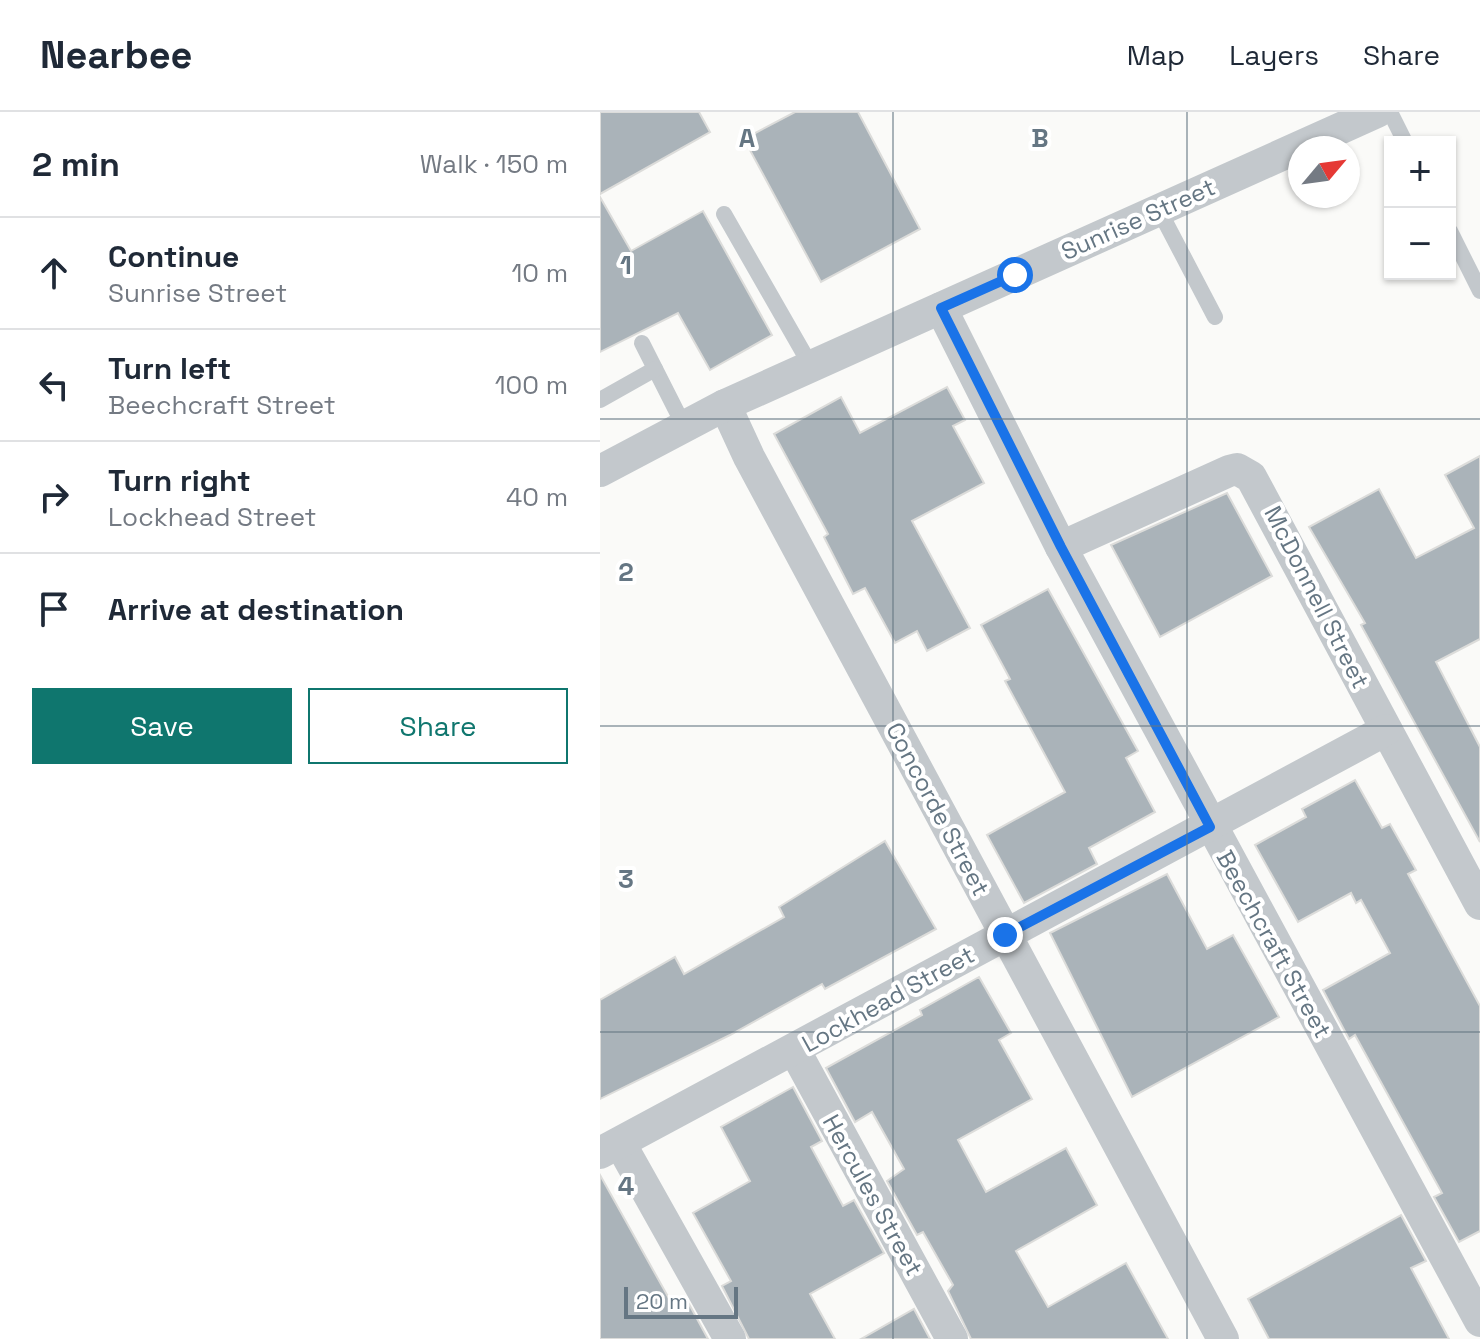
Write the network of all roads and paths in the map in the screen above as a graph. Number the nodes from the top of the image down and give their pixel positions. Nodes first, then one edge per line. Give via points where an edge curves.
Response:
1 (1377, 112) edge
2 (1390, 112) edge
3 (1402, 136) edge
4 (1159, 210) junction
5 (724, 214) dead end
6 (1456, 243) edge
7 (1480, 291) edge
8 (941, 308) junction
9 (1215, 317) dead end
10 (642, 343) dead end
11 (811, 366) junction
12 (655, 369) junction
13 (600, 400) edge
14 (725, 405) junction
15 (684, 426) junction
16 (600, 471) edge
17 (1061, 547) junction
18 (1386, 730) junction
19 (1210, 827) junction
20 (1480, 904) edge
21 (1005, 935) junction
22 (795, 1051) junction
23 (610, 1148) edge
24 (1480, 1321) edge
25 (730, 1339) edge
26 (952, 1339) edge
27 (1223, 1339) edge

1 - 4 street, Sunrise Street
2 - 3 lane
4 - 8 street, Sunrise Street
4 - 9 lane
5 - 11 lane
6 - 7 lane
8 - 11 street, Sunrise Street
8 - 17 street, Beechcraft Street
10 - 12 lane
11 - 14 street, Sunrise Street
12 - 13 lane
12 - 15 lane
14 - 15 street, Sunrise Street
14 - 21 street, Concorde Street
15 - 16 street, Sunrise Street
17 - 18 street, McDonnell Street via 1229,471 1244,471 1258,484
17 - 19 street, Beechcraft Street
18 - 19 street, Lockhead Street
18 - 20 street, McDonnell Street
19 - 21 street, Lockhead Street
19 - 24 street, Beechcraft Street
21 - 22 street, Lockhead Street
21 - 27 street, Concorde Street
22 - 23 street, Lockhead Street
22 - 26 street, Hercules Street
23 - 25 street

